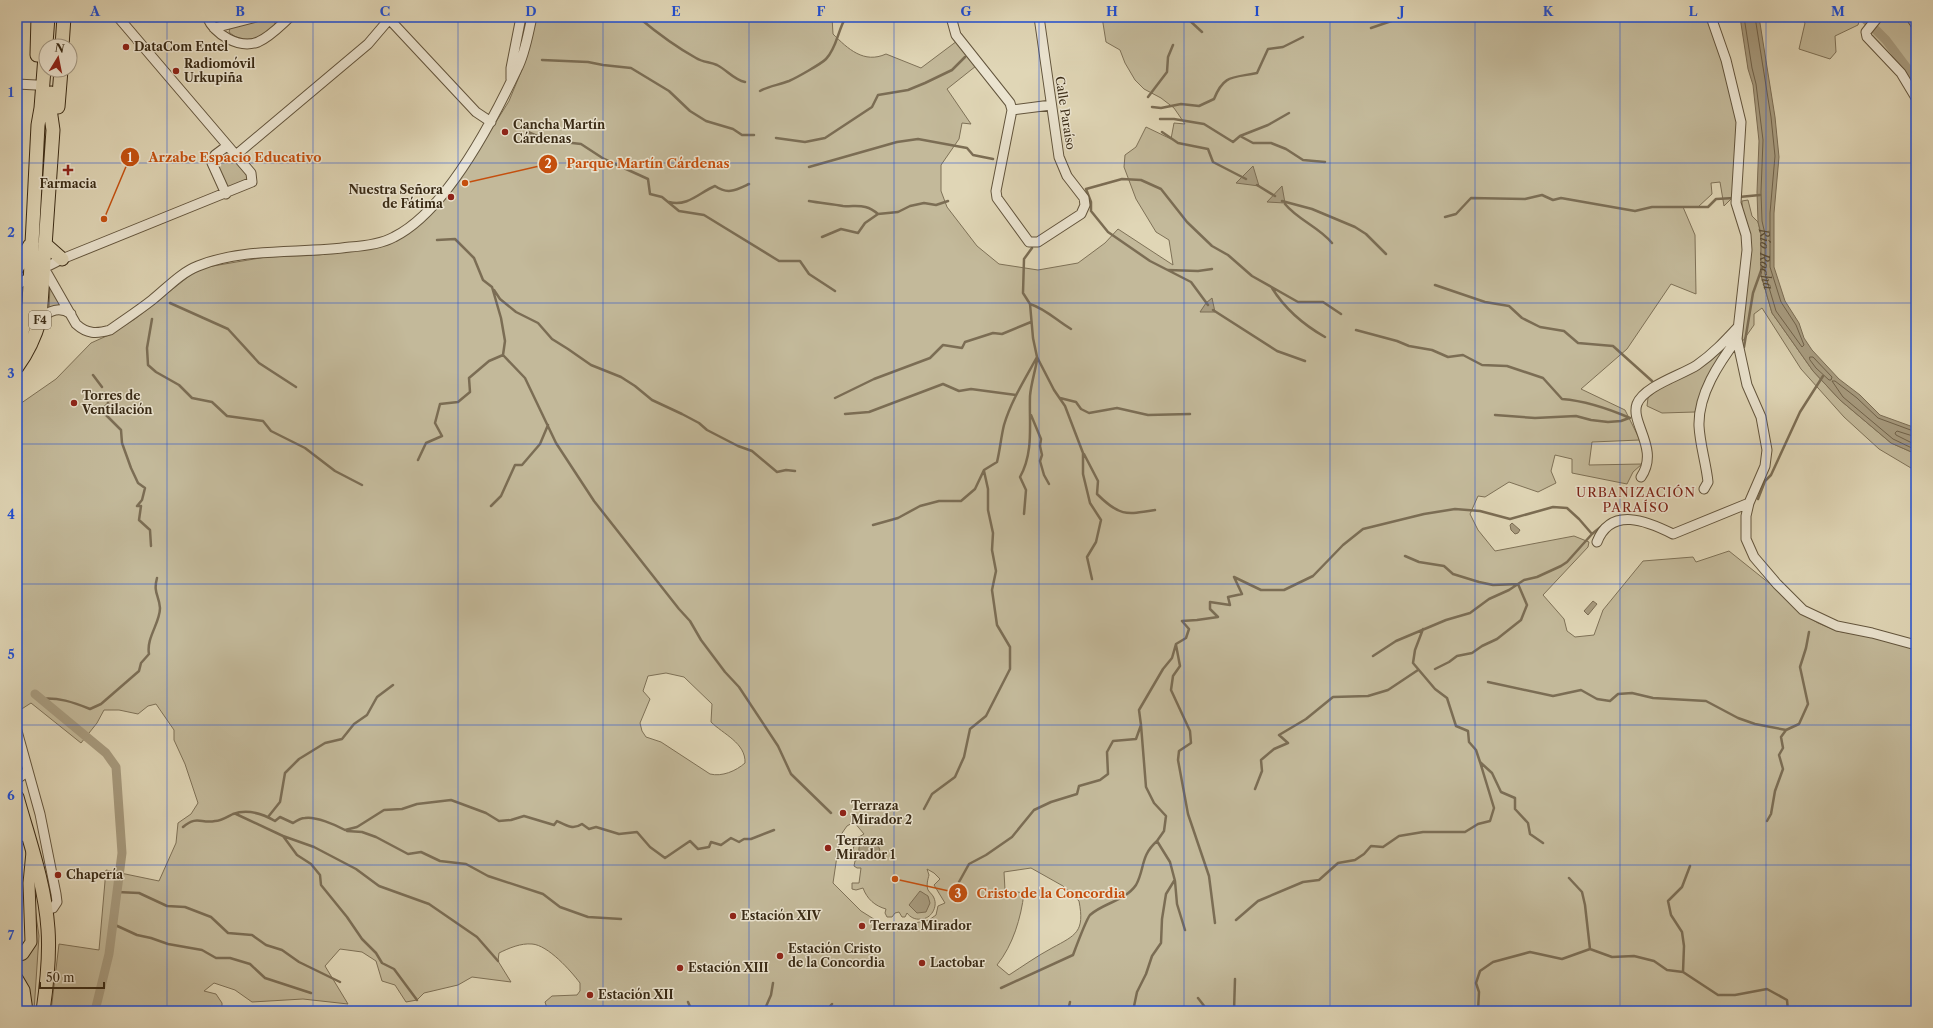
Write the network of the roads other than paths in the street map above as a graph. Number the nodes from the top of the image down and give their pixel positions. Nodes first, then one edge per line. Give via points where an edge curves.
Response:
1 (38, 17) edge
2 (48, 17) edge
3 (57, 17) edge
4 (64, 17) edge
5 (118, 17) edge
6 (207, 17) edge
7 (256, 17) edge
8 (290, 17) edge
9 (521, 17) edge
10 (532, 17) edge
11 (951, 17) edge
12 (1039, 17) edge
13 (1711, 17) edge
14 (1878, 17) edge
15 (1911, 17) edge
16 (391, 18) edge
17 (1916, 25) edge
18 (214, 28) junction
19 (56, 38) edge
20 (63, 38) edge
21 (52, 78) edge
22 (60, 78) edge
23 (511, 79) junction
24 (17, 84) edge
25 (36, 85) junction
26 (1916, 98) edge
27 (1051, 105) junction
28 (1012, 110) junction
29 (491, 122) junction
30 (38, 125) junction
31 (53, 130) junction
32 (227, 146) junction
33 (236, 155) junction
34 (37, 159) junction
35 (51, 160) junction
36 (36, 176) junction
37 (50, 177) junction
38 (226, 194) junction
39 (38, 243) junction
40 (62, 258) junction
41 (17, 268) edge
42 (44, 268) junction
43 (30, 273) junction
44 (17, 285) edge
45 (71, 314) junction
46 (40, 319) junction
47 (1738, 327) junction
48 (1737, 339) junction
49 (17, 345) edge
50 (17, 367) edge
51 (1641, 477) dead end
52 (1704, 489) dead end
53 (1749, 503) junction
54 (1597, 542) dead end
55 (1916, 645) edge
56 (17, 730) edge
57 (28, 771) junction
58 (17, 779) edge
59 (17, 798) edge
60 (22, 836) edge
61 (32, 852) junction
62 (46, 910) junction
63 (17, 956) edge
64 (17, 978) edge
65 (27, 1011) edge
66 (43, 1011) edge

1 - 25 highway
2 - 30 highway, F4 via 42,108
3 - 19 highway
4 - 20 highway
5 - 32 street
6 - 18 street
7 - 18 street
8 - 18 street via 263,39 250,43 232,41
9 - 23 street
10 - 23 street via 518,69
11 - 28 street via 956,35
12 - 27 street, Calle Paraíso
13 - 47 street via 1726,60 1741,122 1736,203 1746,235 1747,250
14 - 26 street via 1866,32 1867,37 1901,73
15 - 17 street
16 - 29 street via 476,112
16 - 33 street via 368,44
21 - 31 highway, F4 via 50,109
22 - 31 highway via 58,110
23 - 29 street
24 - 25 street
25 - 30 highway via 35,108
27 - 28 street
27 - 28 street, Calle Paraíso via 1060,157 1067,176 1084,198 1085,205 1081,214 1038,242 1029,242 997,198 996,191
29 - 45 street via 464,166 441,196 411,226 394,237 350,247 240,256 197,266 110,330 101,333 83,330
30 - 34 highway, F4
31 - 35 highway, F4
32 - 33 street
32 - 38 street via 215,155 212,163
33 - 38 street via 252,173 253,180 250,184
34 - 35 highway
34 - 36 highway, F4
35 - 37 highway, F4
36 - 37 highway
36 - 39 highway, F4
37 - 39 highway, F4
38 - 40 street
39 - 40 highway
39 - 41 highway
39 - 42 highway, F4
39 - 43 highway, F4
40 - 42 street
41 - 43 street
42 - 43 street
42 - 45 street
42 - 46 highway, F4
43 - 44 street
43 - 49 highway, F4 via 27,312
45 - 46 street via 56,309
46 - 50 highway, F4 via 27,352
47 - 48 street
47 - 51 street via 1714,352 1697,365 1643,395 1637,404 1636,413 1647,454 1647,468
48 - 52 street via 1711,381 1701,409 1699,426 1708,482
48 - 53 street via 1747,385 1761,417 1767,450 1765,466
53 - 54 street via 1673,534 1641,521 1618,519 1608,525 1599,535
53 - 55 street via 1746,539 1754,557 1803,610 1837,626
56 - 57 street
57 - 58 street
57 - 62 street via 40,814 56,894 57,902 53,908
59 - 60 highway
60 - 61 highway
61 - 62 highway
61 - 63 main road via 29,883 31,942 23,954
62 - 66 highway via 49,943
64 - 65 main road via 24,990

